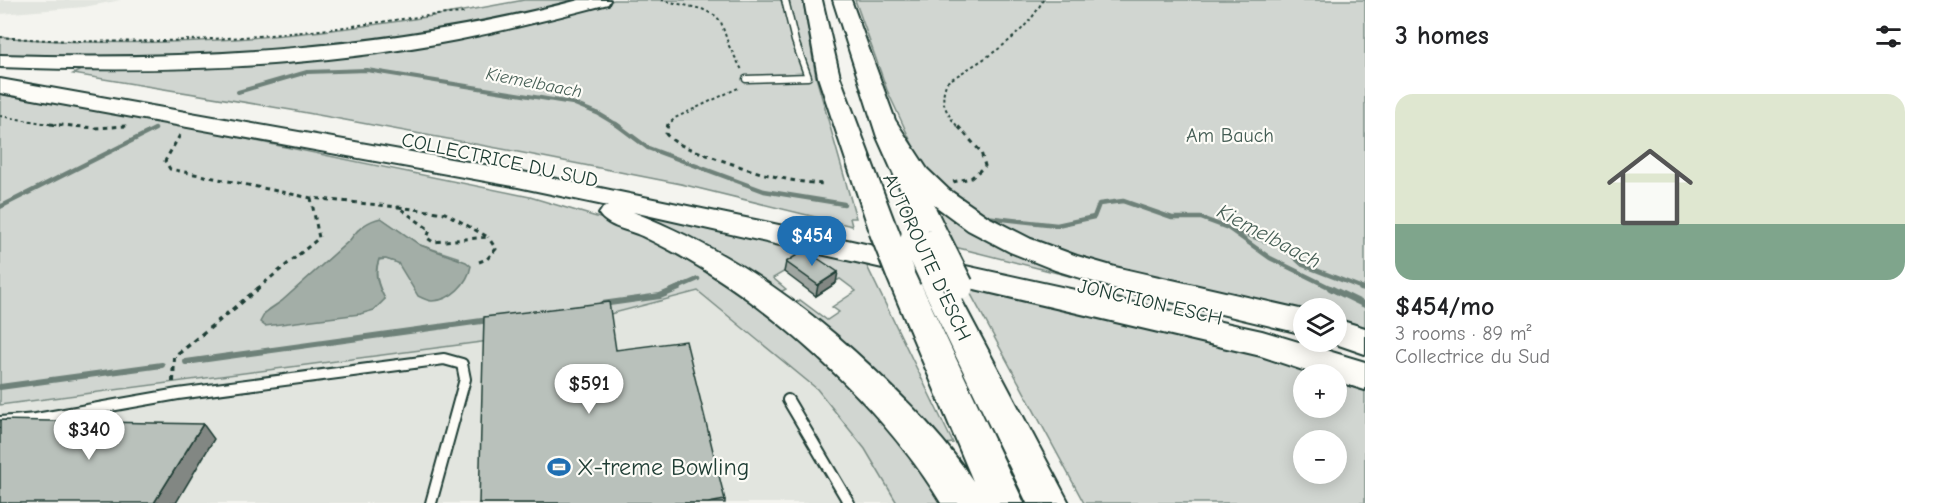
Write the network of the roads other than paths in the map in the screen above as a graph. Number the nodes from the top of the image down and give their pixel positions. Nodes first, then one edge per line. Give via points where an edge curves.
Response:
1 (601, 0) edge
2 (785, 0) edge
3 (813, 0) edge
4 (833, 0) edge
5 (842, 0) edge
6 (0, 61) edge
7 (0, 70) edge
8 (819, 77) junction
9 (746, 79) road end
10 (0, 86) edge
11 (885, 123) junction
12 (307, 140) junction
13 (926, 240) junction
14 (997, 267) joint
15 (947, 283) junction
16 (1293, 319) edge
17 (1293, 337) edge
18 (1357, 353) edge
19 (788, 400) dead end
20 (0, 422) edge
21 (431, 503) edge
22 (849, 503) edge
23 (964, 503) edge
24 (1003, 503) edge
25 (1048, 503) edge
26 (1071, 503) edge

1 - 6 highway via 504,24 295,55 150,63
2 - 8 lane via 795,41
3 - 8 highway, AUTOROUTE D'ESCH
4 - 13 highway, AUTOROUTE D'ESCH via 844,54 872,135
5 - 11 highway
7 - 14 highway, COLLECTRICE DU SUD via 169,95 330,125
8 - 9 lane
8 - 24 highway, AUTOROUTE D'ESCH, bridge
10 - 12 highway
11 - 13 highway
11 - 16 highway via 917,174 960,212 994,233 1078,266
12 - 18 highway via 529,181 1262,344
12 - 23 highway via 565,198 641,224 687,246 741,277 840,356 925,446
13 - 15 highway, bridge
14 - 17 highway, JONCTION ESCH
15 - 25 highway, AUTOROUTE D'ESCH
15 - 26 highway
19 - 22 lane
20 - 21 lane via 27,421 172,394 444,359 462,364 465,379

